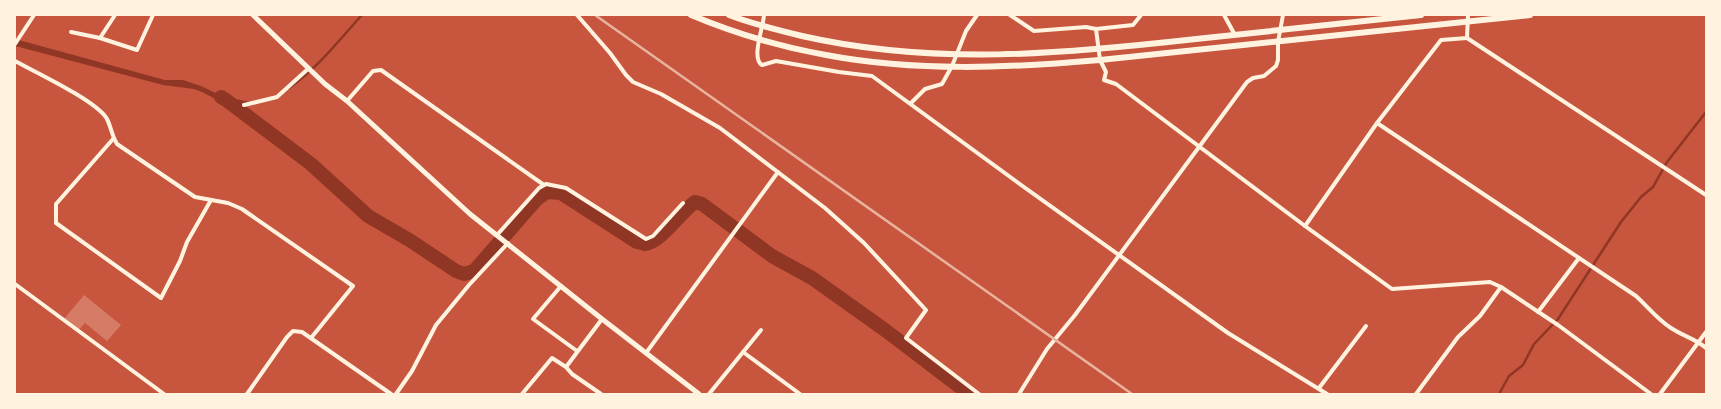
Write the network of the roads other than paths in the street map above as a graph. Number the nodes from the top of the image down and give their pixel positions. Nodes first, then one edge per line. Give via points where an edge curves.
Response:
1 (34, 15) edge
2 (115, 15) edge
3 (153, 15) edge
4 (253, 15) edge
5 (577, 15) edge
6 (691, 15) edge
7 (729, 15) edge
8 (764, 15) edge
9 (977, 15) edge
10 (1010, 15) edge
11 (1140, 15) edge
12 (1224, 15) edge
13 (1283, 15) edge
14 (1421, 15) edge
15 (1530, 15) edge
16 (1468, 18) edge
17 (763, 26) junction
18 (1096, 29) junction
19 (1280, 30) junction
20 (71, 32) dead end
21 (1235, 35) junction
22 (17, 38) edge
23 (100, 38) junction
24 (1467, 38) junction
25 (760, 39) junction
26 (1278, 42) junction
27 (15, 44) edge
28 (1098, 50) junction
29 (956, 55) junction
30 (1100, 60) junction
31 (15, 61) edge
32 (952, 66) junction
33 (309, 68) junction
34 (347, 102) junction
35 (911, 103) junction
36 (244, 105) dead end
37 (1377, 124) junction
38 (114, 139) junction
39 (1199, 146) junction
40 (778, 172) junction
41 (544, 185) junction
42 (1706, 196) edge
43 (211, 200) junction
44 (683, 203) dead end
45 (1304, 226) junction
46 (497, 234) junction
47 (508, 243) junction
48 (1119, 255) junction
49 (1579, 258) junction
50 (15, 284) edge
51 (560, 286) junction
52 (1501, 287) junction
53 (1538, 312) junction
54 (602, 319) junction
55 (1366, 326) dead end
56 (761, 330) dead end
57 (1706, 332) edge
58 (311, 338) junction
59 (1699, 342) junction
60 (1706, 348) edge
61 (578, 351) junction
62 (743, 352) junction
63 (646, 353) junction
64 (566, 366) junction
65 (1319, 388) junction
66 (164, 394) edge
67 (247, 394) edge
68 (391, 394) edge
69 (396, 394) edge
70 (522, 394) edge
71 (601, 394) edge
72 (699, 394) edge
73 (709, 394) edge
74 (800, 394) edge
75 (979, 394) edge
76 (1019, 394) edge
77 (1327, 394) edge
78 (1416, 394) edge
79 (1651, 394) edge
80 (1660, 394) edge

1 - 22 street
2 - 23 street
3 - 23 street via 137,50
4 - 33 main road
5 - 40 street via 633,82 720,128
6 - 25 highway
7 - 17 highway
8 - 17 street
9 - 29 street
10 - 18 street via 1034,31 1086,26
11 - 18 street via 1133,25
12 - 21 street
13 - 19 street
14 - 19 highway
15 - 16 highway
16 - 24 street
16 - 26 highway
17 - 25 street
17 - 29 highway via 867,48
18 - 28 street
19 - 21 highway
19 - 26 street
20 - 23 street
21 - 28 highway
22 - 27 street
24 - 37 street via 1441,40
24 - 42 street
25 - 32 highway via 826,55 899,64
25 - 35 street via 756,58 762,65 776,61 872,76
26 - 30 highway
26 - 39 street via 1276,66 1264,76 1247,82
28 - 29 highway
28 - 30 street
29 - 32 street
30 - 32 highway via 1049,65
30 - 39 street via 1106,72 1104,80 1116,84
31 - 38 street via 61,85 98,110 107,118
32 - 35 street via 942,84 925,89
33 - 34 main road
33 - 36 street via 277,98
34 - 41 street via 373,71 381,70
34 - 46 main road via 470,214
35 - 48 street
37 - 45 street
37 - 49 street
38 - 43 street via 195,197
38 - 43 street via 56,204 56,223 161,298
39 - 45 street
39 - 48 street
40 - 63 street
40 - 75 street via 864,243 926,310 906,338
41 - 44 street via 566,188 646,239 653,236
41 - 46 street
43 - 58 street via 242,209 353,286
45 - 52 street via 1392,289 1490,282
46 - 47 main road
47 - 51 main road
47 - 69 street via 436,325 412,372
48 - 65 street via 1228,333
48 - 76 street via 1047,349
49 - 53 street
49 - 59 street via 1636,296 1668,327
50 - 66 street
51 - 54 main road
51 - 61 street via 533,319
52 - 53 street
52 - 78 street via 1480,316 1458,337
53 - 79 street
54 - 61 street
54 - 63 main road
55 - 65 street
56 - 62 street
57 - 59 street
58 - 67 street via 293,331
58 - 68 street
59 - 60 street
59 - 80 street
61 - 64 street
62 - 73 street
62 - 74 street
63 - 72 main road
64 - 70 street via 552,358
64 - 71 street
65 - 77 street

